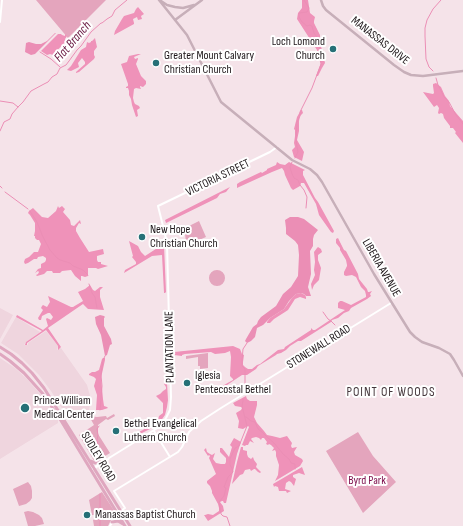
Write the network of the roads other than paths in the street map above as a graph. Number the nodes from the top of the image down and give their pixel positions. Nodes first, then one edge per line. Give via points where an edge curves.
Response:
1 (2, 0) edge
2 (159, 0) edge
3 (202, 0) edge
4 (321, 0) edge
5 (194, 5) junction
6 (175, 20) junction
7 (0, 22) edge
8 (463, 71) edge
9 (277, 147) junction
10 (158, 206) joint
11 (391, 303) junction
12 (0, 347) edge
13 (0, 354) edge
14 (463, 376) edge
15 (154, 431) junction
16 (87, 457) junction
17 (170, 457) junction
18 (109, 458) junction
19 (104, 461) junction
20 (93, 469) junction
21 (119, 512) junction
22 (111, 524) edge
23 (125, 526) edge
24 (130, 526) edge

1 - 7 street
2 - 5 main road via 174,7
2 - 6 main road, LIBERIA AVENUE
3 - 5 main road
4 - 8 main road, MANASSAS DRIVE via 324,8 407,74 423,76
5 - 6 main road
6 - 9 main road, LIBERIA AVENUE via 190,40 221,102
9 - 10 street, VICTORIA STREET
9 - 11 main road, LIBERIA AVENUE via 320,178
10 - 15 street, PLANTATION LANE via 167,244 171,401 166,418
11 - 14 main road, LIBERIA AVENUE via 412,335 450,354
11 - 17 street, STONEWALL ROAD via 206,417 192,428 180,449
12 - 16 main road, SUDLEY ROAD via 22,363 40,382
13 - 20 main road, SUDLEY ROAD via 24,373 44,394
15 - 17 street
15 - 18 street, PLANTATION LANE
16 - 19 main road via 94,463
16 - 20 main road, SUDLEY ROAD
17 - 21 street, STONEWALL ROAD via 114,491 125,508
18 - 19 street, PLANTATION LANE
18 - 20 street, PLANTATION LANE
19 - 20 street, PLANTATION LANE
20 - 21 main road, SUDLEY ROAD
21 - 22 street
21 - 23 main road, SUDLEY ROAD
21 - 24 main road, SUDLEY ROAD
22 - 23 main road via 118,521

